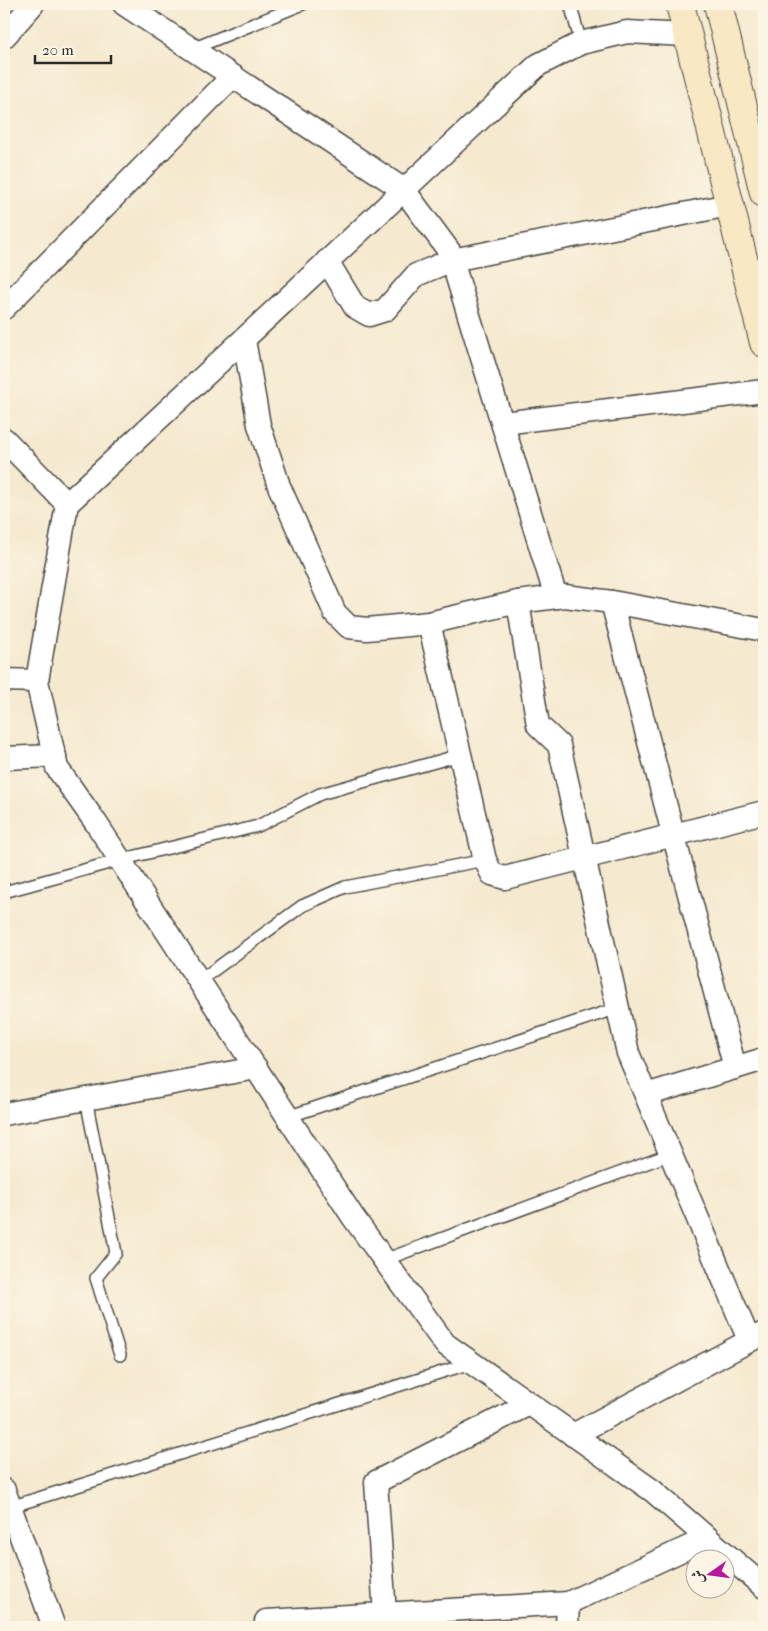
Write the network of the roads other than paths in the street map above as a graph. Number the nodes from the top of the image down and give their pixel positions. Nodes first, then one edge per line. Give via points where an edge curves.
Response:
1 (33, 4) edge
2 (124, 4) edge
3 (303, 4) edge
4 (570, 4) edge
5 (680, 4) edge
6 (718, 4) edge
7 (686, 35) junction
8 (4, 36) edge
9 (581, 43) junction
10 (192, 49) junction
11 (233, 76) junction
12 (747, 121) junction
13 (710, 130) junction
14 (404, 190) junction
15 (764, 193) edge
16 (729, 205) junction
17 (452, 260) junction
18 (328, 261) junction
19 (4, 308) edge
20 (244, 340) junction
21 (764, 343) edge
22 (764, 391) edge
23 (503, 423) junction
24 (4, 439) edge
25 (67, 504) junction
26 (556, 597) junction
27 (518, 602) junction
28 (612, 602) junction
29 (429, 622) junction
30 (764, 630) edge
31 (4, 680) edge
32 (37, 681) junction
33 (460, 755) junction
34 (54, 756) junction
35 (4, 758) edge
36 (764, 812) edge
37 (674, 835) junction
38 (585, 857) junction
39 (120, 860) junction
40 (485, 860) junction
41 (4, 892) edge
42 (199, 981) junction
43 (618, 1008) junction
44 (764, 1060) edge
45 (256, 1068) junction
46 (735, 1068) junction
47 (646, 1096) junction
48 (86, 1099) junction
49 (4, 1114) edge
50 (287, 1117) junction
51 (671, 1154) junction
52 (384, 1260) junction
53 (757, 1336) edge
54 (120, 1355) dead end
55 (472, 1363) junction
56 (529, 1404) junction
57 (573, 1435) junction
58 (6, 1502) edge
59 (708, 1538) junction
60 (764, 1587) edge
61 (568, 1603) junction
62 (385, 1614) junction
63 (266, 1621) dead end
64 (54, 1627) edge
65 (567, 1627) edge

1 - 8 street
2 - 10 street
3 - 10 lane
4 - 9 lane
5 - 7 main road
6 - 12 main road
7 - 9 street via 627,32
7 - 13 main road
9 - 14 street via 538,65
10 - 11 street
11 - 14 street
11 - 19 street
12 - 13 main road
12 - 15 main road
13 - 16 main road
14 - 17 street via 449,251
14 - 18 street
16 - 17 street
16 - 21 main road
17 - 18 street via 416,274 385,310 369,315 355,307
17 - 23 street
18 - 20 street
20 - 25 street
20 - 29 street via 259,425 279,486 335,613 349,626 367,630
22 - 23 street
23 - 26 street
24 - 25 street
25 - 32 street
26 - 27 street
26 - 28 street
27 - 29 street
27 - 38 street via 538,725 559,745
28 - 30 street
28 - 37 street
29 - 33 street
31 - 32 street
32 - 34 street
33 - 39 lane via 320,794 258,826
33 - 40 street
34 - 35 street
34 - 39 street via 57,768
36 - 37 street
37 - 38 street
37 - 46 street
38 - 40 street via 505,878 492,874
38 - 43 street
39 - 41 lane
39 - 42 street
40 - 42 lane via 345,887 302,906
42 - 45 street
43 - 47 street via 628,1053
43 - 50 lane
44 - 46 street
45 - 48 street
45 - 50 street
46 - 47 street
47 - 51 street
48 - 49 street
48 - 54 lane via 116,1253 96,1278
50 - 52 street
51 - 52 lane
51 - 53 street
52 - 55 street via 445,1344
53 - 57 street
55 - 56 street
55 - 58 lane
56 - 57 street
56 - 62 street via 376,1482
57 - 59 street via 653,1491
58 - 64 street
59 - 60 street
59 - 61 street
61 - 62 street
61 - 65 street
62 - 63 street

